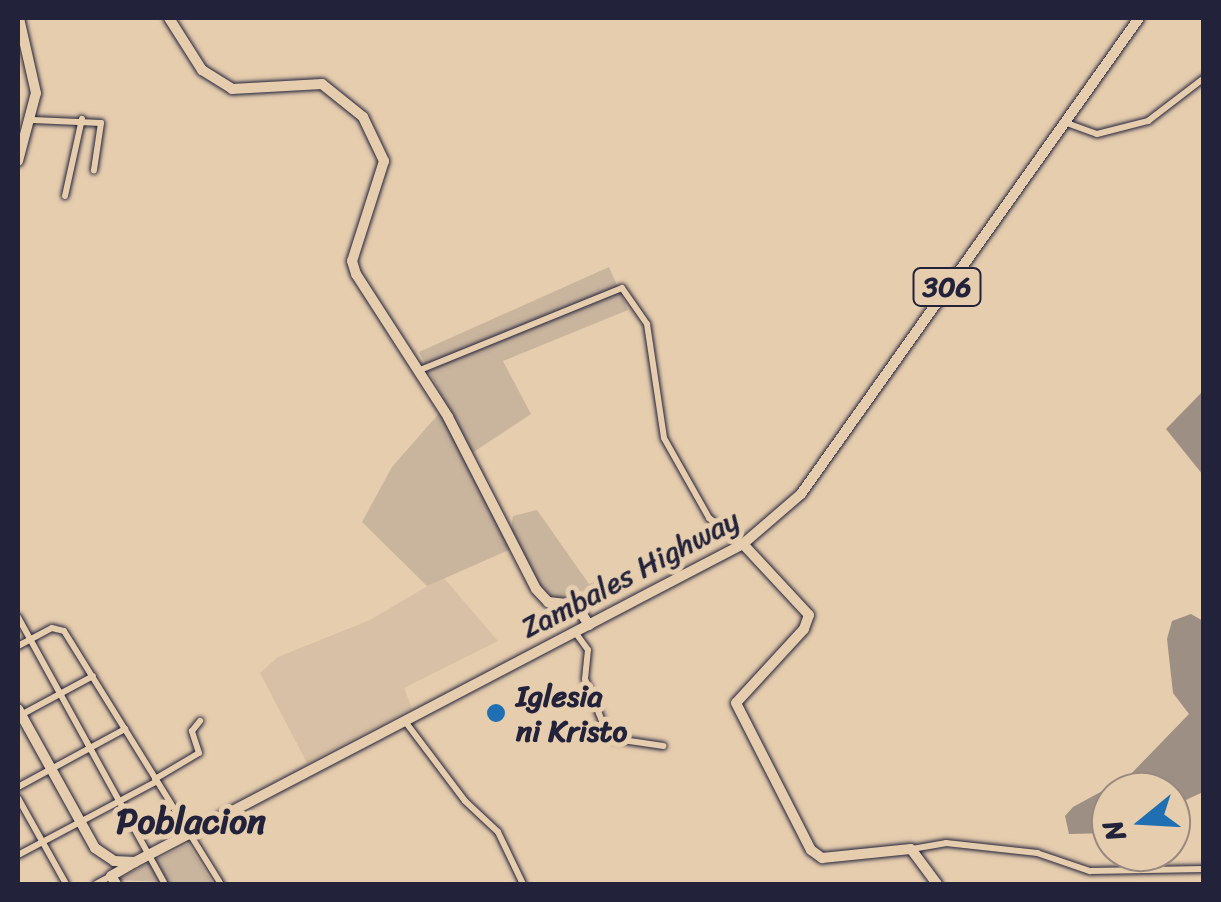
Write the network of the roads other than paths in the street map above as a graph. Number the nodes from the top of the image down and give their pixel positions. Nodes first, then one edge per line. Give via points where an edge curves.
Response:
1 (18, 18) edge
2 (169, 18) edge
3 (1139, 18) edge
4 (1204, 78) edge
5 (82, 119) junction
6 (33, 120) junction
7 (1064, 122) junction
8 (18, 161) edge
9 (94, 170) dead end
10 (65, 196) dead end
11 (420, 370) junction
12 (743, 544) junction
13 (18, 617) edge
14 (588, 626) junction
15 (575, 632) junction
16 (30, 640) junction
17 (18, 646) edge
18 (93, 676) junction
19 (60, 695) junction
20 (19, 714) edge
21 (404, 720) junction
22 (200, 721) dead end
23 (125, 730) junction
24 (663, 746) dead end
25 (90, 748) junction
26 (51, 769) junction
27 (156, 780) junction
28 (18, 787) edge
29 (18, 798) edge
30 (120, 801) junction
31 (80, 822) junction
32 (188, 833) junction
33 (41, 842) junction
34 (95, 848) junction
35 (910, 849) junction
36 (149, 855) junction
37 (18, 856) edge
38 (135, 862) junction
39 (1204, 870) edge
40 (113, 880) edge
41 (66, 884) edge
42 (96, 884) edge
43 (165, 884) edge
44 (220, 884) edge
45 (523, 884) edge
46 (936, 884) edge

1 - 6 street via 34,74
2 - 11 street via 202,70 232,89 322,84 363,116 381,147 384,169 353,265
3 - 7 street, Zambales Highway / 306
4 - 7 street via 1148,121 1091,134
5 - 6 street
5 - 9 street via 104,127
5 - 10 street
6 - 8 street
7 - 12 street, Zambales Highway / 306 via 801,494
11 - 12 street via 622,288 646,324 664,438 708,518
11 - 14 street via 536,589 548,602 576,606
12 - 14 street, Zambales Highway / 306
12 - 35 street via 809,615 804,630 736,703 811,850 822,858
13 - 16 street
14 - 15 street, Zambales Highway / 306
15 - 21 street, Zambales Highway / 306
15 - 24 street via 588,650 585,682 609,738
16 - 17 street
16 - 18 street via 60,628
16 - 19 street
18 - 19 street
18 - 23 street
19 - 20 street
19 - 25 street
20 - 26 street
21 - 32 street, Zambales Highway / 306
21 - 45 street via 465,801 498,832
22 - 27 street via 192,731 199,754
23 - 25 street
23 - 27 street
25 - 26 street
25 - 30 street
26 - 28 street
26 - 31 street
27 - 30 street
27 - 32 street
29 - 33 street
30 - 31 street
30 - 36 street
31 - 33 street
31 - 34 street
32 - 36 street, Zambales Highway / 306
32 - 44 street
33 - 37 street
33 - 41 street
34 - 38 street via 114,861
34 - 40 street
35 - 39 street via 946,843 1036,853 1090,871
35 - 46 street
36 - 38 street, Zambales Highway / 306
36 - 43 street
38 - 40 street, Zambales Highway
40 - 42 street

